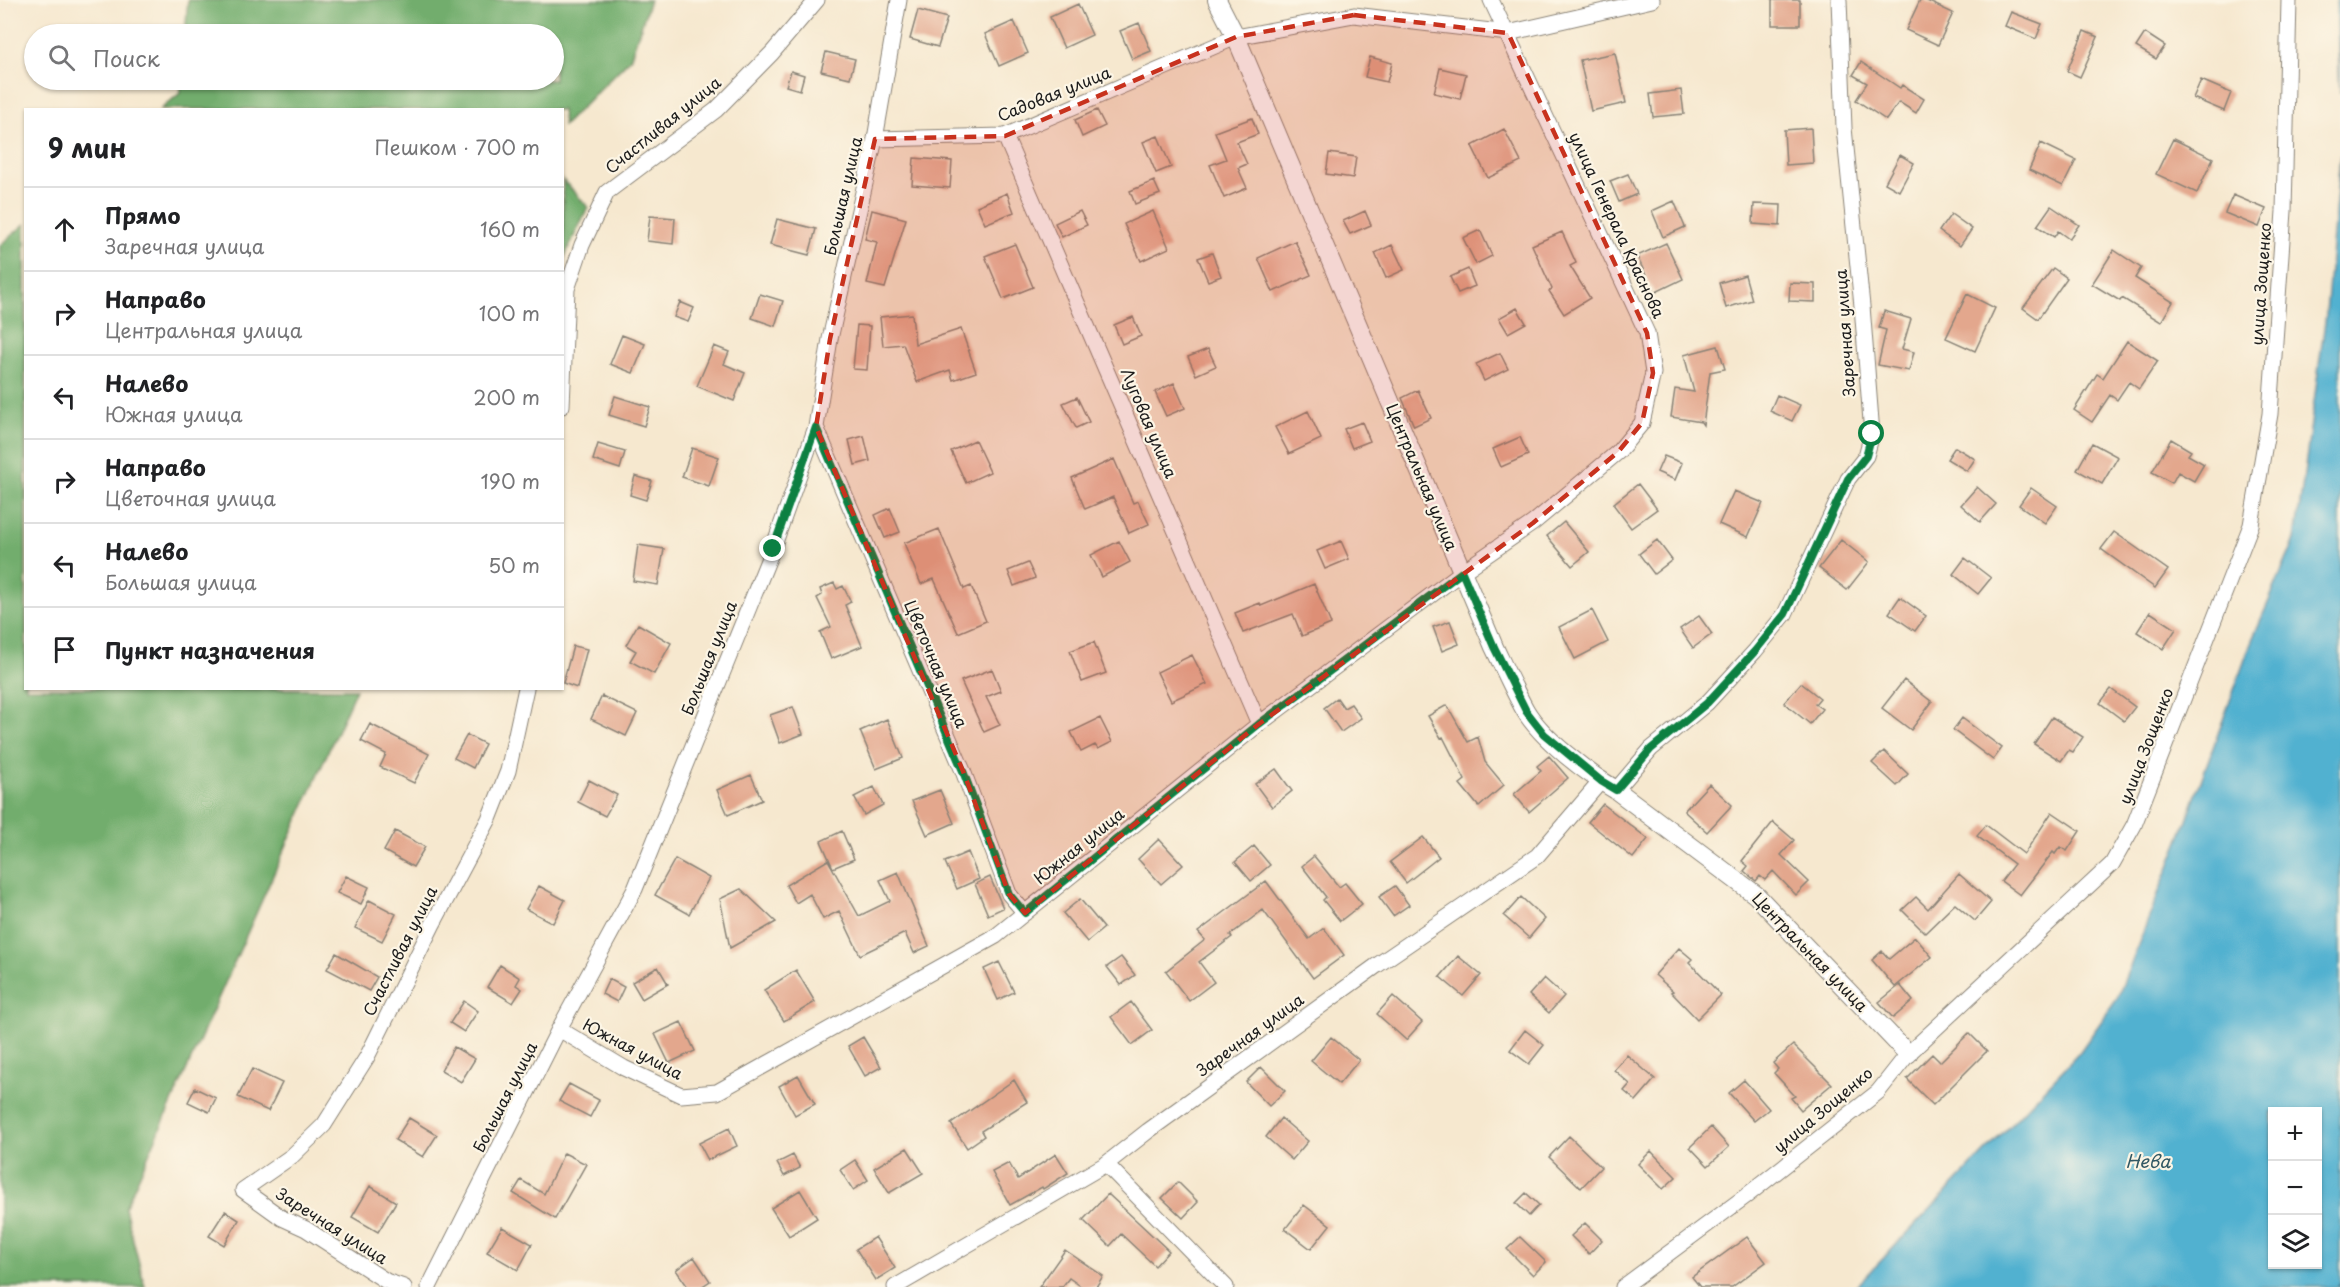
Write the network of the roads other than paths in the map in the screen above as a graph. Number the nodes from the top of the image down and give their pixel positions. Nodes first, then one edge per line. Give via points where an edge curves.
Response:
1 (817, 0) edge
2 (899, 0) edge
3 (1217, 0) edge
4 (1491, 0) edge
5 (1652, 0) edge
6 (1839, 0) edge
7 (2289, 0) edge
8 (1508, 33) junction
9 (1236, 37) junction
10 (1005, 136) junction
11 (875, 139) junction
12 (564, 359) edge
13 (816, 427) junction
14 (1462, 572) junction
15 (526, 690) edge
16 (1259, 724) junction
17 (1608, 785) junction
18 (1025, 913) junction
19 (559, 1029) junction
20 (1908, 1054) junction
21 (1106, 1164) junction
22 (243, 1190) joint
23 (404, 1287) edge
24 (421, 1287) edge
25 (429, 1287) edge
26 (895, 1287) edge
27 (1226, 1287) edge
28 (1623, 1287) edge

1 - 12 street, Счастливая улица via 716,110 607,192 567,289
2 - 11 street, Большая улица
3 - 9 street, Центральная улица
4 - 8 street, улица Генерала Краснова
5 - 8 street, Садовая улица
6 - 17 street, Заречная улица via 1844,128 1872,434 1866,456 1848,479 1785,614 1707,703
7 - 20 street, улица Зощенко via 2284,211 2270,414 2251,525 2134,825 2112,864
8 - 9 street, Садовая улица via 1354,15
8 - 14 street, улица Генерала Краснова via 1647,333 1653,373 1642,423 1618,452 1533,524
9 - 10 street, Садовая улица
9 - 14 street, Центральная улица
10 - 11 street, Садовая улица
10 - 16 street, Луговая улица
11 - 13 street, Большая улица via 830,339
13 - 18 street, Цветочная улица via 963,771 1009,894
13 - 19 street, Большая улица via 773,549 634,889
14 - 16 street, Южная улица
14 - 17 street, Центральная улица via 1526,711 1544,734
15 - 22 street, Счастливая улица via 508,771 489,819 367,1057 324,1125 292,1156
16 - 18 street, Южная улица
17 - 20 street, Центральная улица via 1756,895
17 - 21 street, Заречная улица via 1537,856 1376,966
18 - 19 street, Южная улица via 996,936 717,1092 681,1095 624,1068
19 - 25 street, Большая улица
20 - 28 street, улица Зощенко via 1878,1092
21 - 26 street, Заречная улица
21 - 27 street
22 - 23 street, Заречная улица via 386,1281
24 - 25 street

